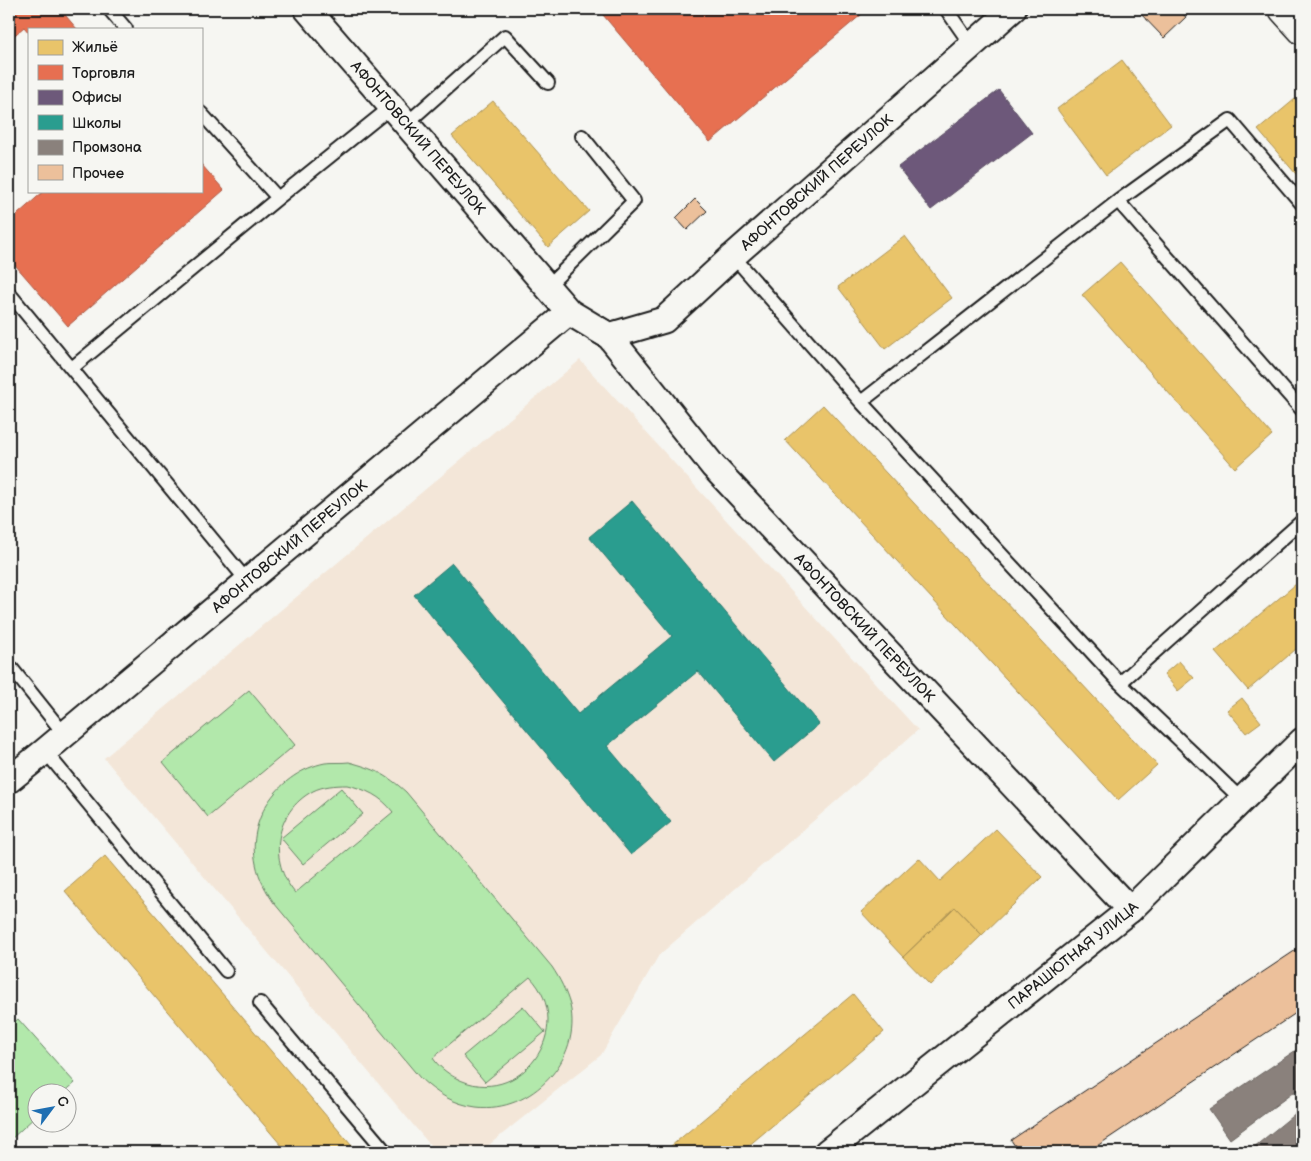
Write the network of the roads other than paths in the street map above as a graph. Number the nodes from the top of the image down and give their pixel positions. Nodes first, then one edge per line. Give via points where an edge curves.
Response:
1 (109, 9) edge
2 (307, 9) edge
3 (946, 9) edge
4 (1012, 9) edge
5 (1283, 9) edge
6 (125, 28) edge
7 (1302, 30) edge
8 (971, 45) junction
9 (548, 83) dead end
10 (202, 113) edge
11 (399, 116) junction
12 (582, 136) dead end
13 (278, 198) junction
14 (1118, 201) junction
15 (1302, 204) edge
16 (733, 256) junction
17 (547, 287) junction
18 (9, 293) edge
19 (569, 312) junction
20 (609, 336) junction
21 (72, 368) junction
22 (861, 402) junction
23 (1302, 410) edge
24 (1302, 521) edge
25 (247, 581) junction
26 (9, 666) edge
27 (1120, 683) junction
28 (65, 735) junction
29 (1302, 741) edge
30 (45, 751) junction
31 (9, 780) edge
32 (1242, 800) junction
33 (1130, 910) junction
34 (226, 972) dead end
35 (260, 1003) dead end
36 (386, 1152) edge
37 (827, 1152) edge

1 - 6 lane
2 - 11 street, АФОНТОВСКИЙ ПЕРЕУЛОК
3 - 8 lane
4 - 8 street, АФОНТОВСКИЙ ПЕРЕУЛОК
5 - 7 main road
8 - 16 street, АФОНТОВСКИЙ ПЕРЕУЛОК
9 - 11 lane via 505,36
10 - 13 lane
11 - 13 lane
11 - 17 street, АФОНТОВСКИЙ ПЕРЕУЛОК
12 - 17 lane via 634,201
13 - 21 lane
14 - 15 lane via 1230,120
14 - 22 lane
14 - 23 lane
16 - 20 street, АФОНТОВСКИЙ ПЕРЕУЛОК via 664,320
16 - 22 lane
17 - 19 street, АФОНТОВСКИЙ ПЕРЕУЛОК
18 - 21 lane
19 - 20 street, АФОНТОВСКИЙ ПЕРЕУЛОК
19 - 25 street, АФОНТОВСКИЙ ПЕРЕУЛОК
20 - 33 street, АФОНТОВСКИЙ ПЕРЕУЛОК via 713,466
21 - 25 lane
22 - 27 lane
24 - 27 lane
25 - 28 street, АФОНТОВСКИЙ ПЕРЕУЛОК
26 - 28 lane
27 - 32 lane
28 - 30 street, АФОНТОВСКИЙ ПЕРЕУЛОК
29 - 32 street, ПАРАШЮТНАЯ УЛИЦА
30 - 31 street, АФОНТОВСКИЙ ПЕРЕУЛОК
30 - 34 lane
32 - 33 street, ПАРАШЮТНАЯ УЛИЦА
33 - 37 street, ПАРАШЮТНАЯ УЛИЦА
35 - 36 lane

